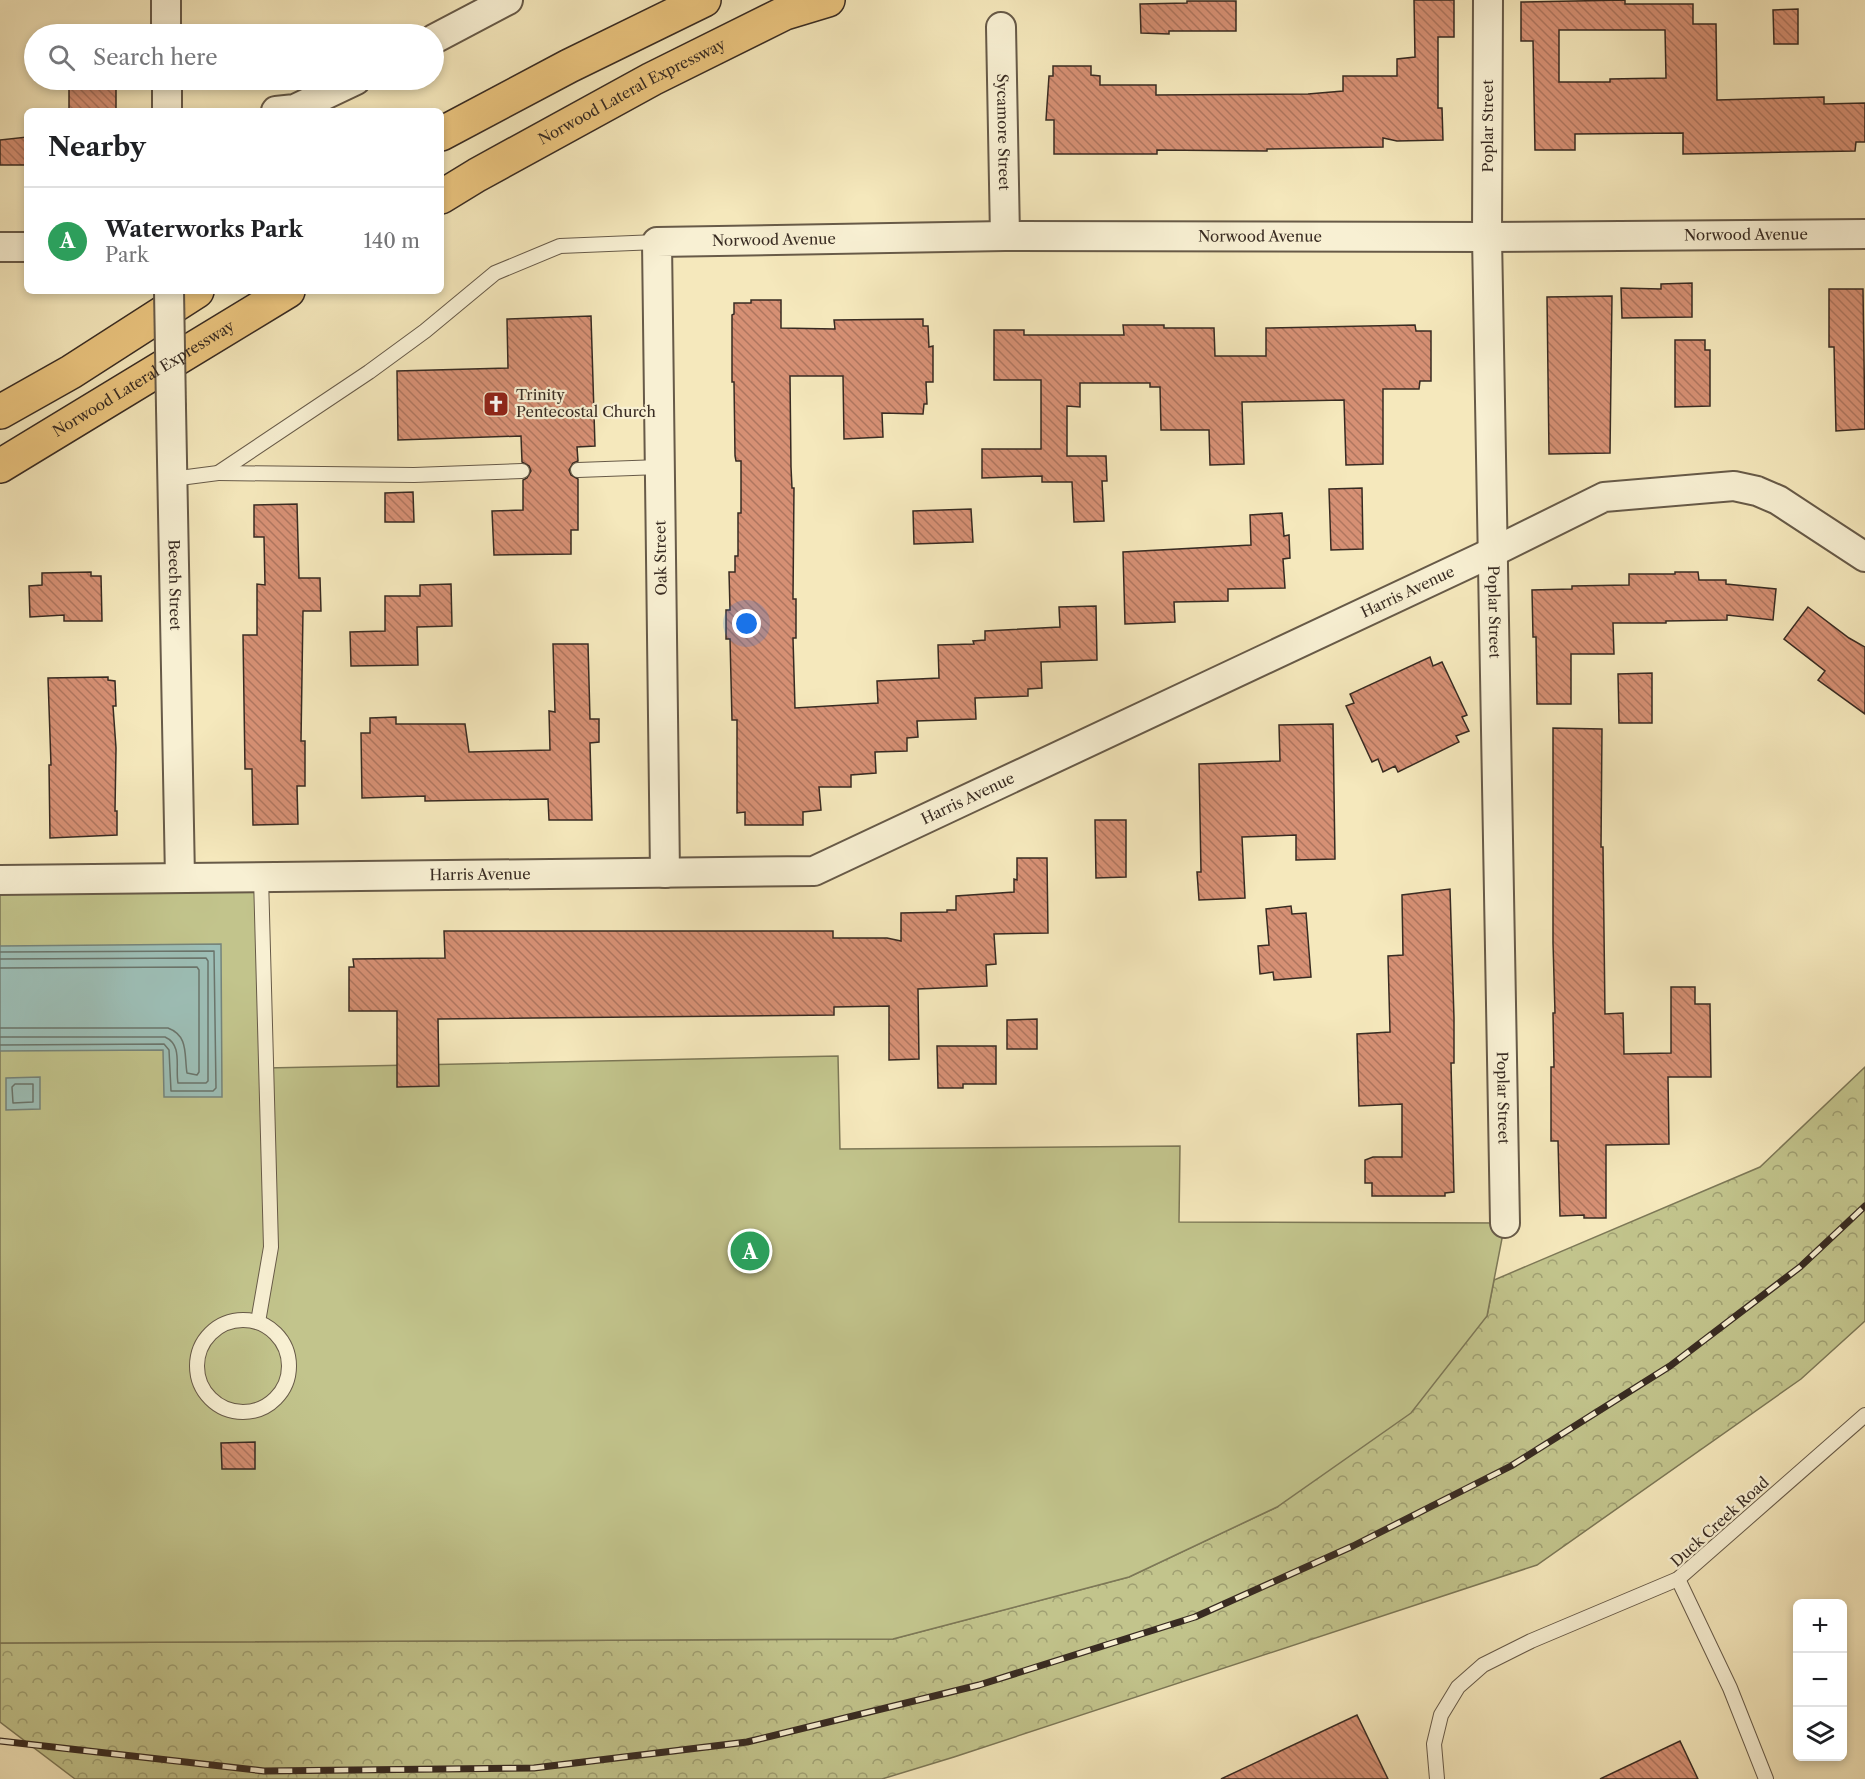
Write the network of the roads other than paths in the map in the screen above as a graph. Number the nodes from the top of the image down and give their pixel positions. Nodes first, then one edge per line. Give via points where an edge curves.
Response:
1 (166, 0) edge
2 (508, 0) edge
3 (704, 0) edge
4 (828, 0) edge
5 (1488, 0) edge
6 (166, 24) edge
7 (1001, 27) dead end
8 (444, 34) edge
9 (167, 90) edge
10 (335, 90) edge
11 (167, 108) edge
12 (297, 108) edge
13 (444, 132) edge
14 (444, 195) edge
15 (1865, 234) edge
16 (1005, 236) junction
17 (1487, 237) junction
18 (657, 242) junction
19 (0, 247) edge
20 (24, 247) edge
21 (169, 294) edge
22 (192, 294) edge
23 (283, 294) edge
24 (0, 412) edge
25 (0, 466) edge
26 (660, 467) junction
27 (578, 470) dead end
28 (522, 471) dead end
29 (218, 473) junction
30 (172, 479) junction
31 (1493, 552) junction
32 (1865, 557) edge
33 (665, 873) junction
34 (261, 877) junction
35 (180, 878) junction
36 (0, 880) edge
37 (1506, 1223) dead end
38 (258, 1322) junction
39 (1865, 1415) edge
40 (1678, 1579) junction
41 (1437, 1779) edge
42 (1766, 1779) edge

1 - 6 street
2 - 8 street
3 - 13 highway
4 - 14 highway, Norwood Lateral Expressway via 785,13 652,79
5 - 17 street, Poplar Street
7 - 16 street, Sycamore Street
9 - 11 street
10 - 12 street
15 - 17 street, Norwood Avenue
16 - 17 street, Norwood Avenue
16 - 18 street, Norwood Avenue
17 - 31 street, Poplar Street
18 - 26 street, Oak Street
18 - 29 lane via 560,246 495,273 369,372
19 - 20 street
21 - 30 street, Beech Street, bridge
22 - 24 highway via 71,372
23 - 25 highway, Norwood Lateral Expressway
26 - 27 lane
26 - 33 street, Oak Street
28 - 29 lane via 414,475
29 - 30 lane
30 - 35 street, Beech Street
31 - 32 street, Harris Avenue via 1604,497 1734,486 1757,490 1779,500
31 - 33 street, Harris Avenue via 814,871
31 - 37 street, Poplar Street
33 - 34 street, Harris Avenue
34 - 35 street, Harris Avenue
34 - 38 lane via 271,1247
35 - 36 street, Harris Avenue
38 - 38 lane via 228,1322 204,1341 198,1355 201,1386 222,1407 237,1412 252,1412 278,1397 290,1370 288,1355 277,1335
39 - 40 lane, Duck Creek Road
40 - 41 lane via 1483,1665 1458,1687 1441,1715 1434,1744
40 - 42 lane, Duck Creek Road via 1730,1688

